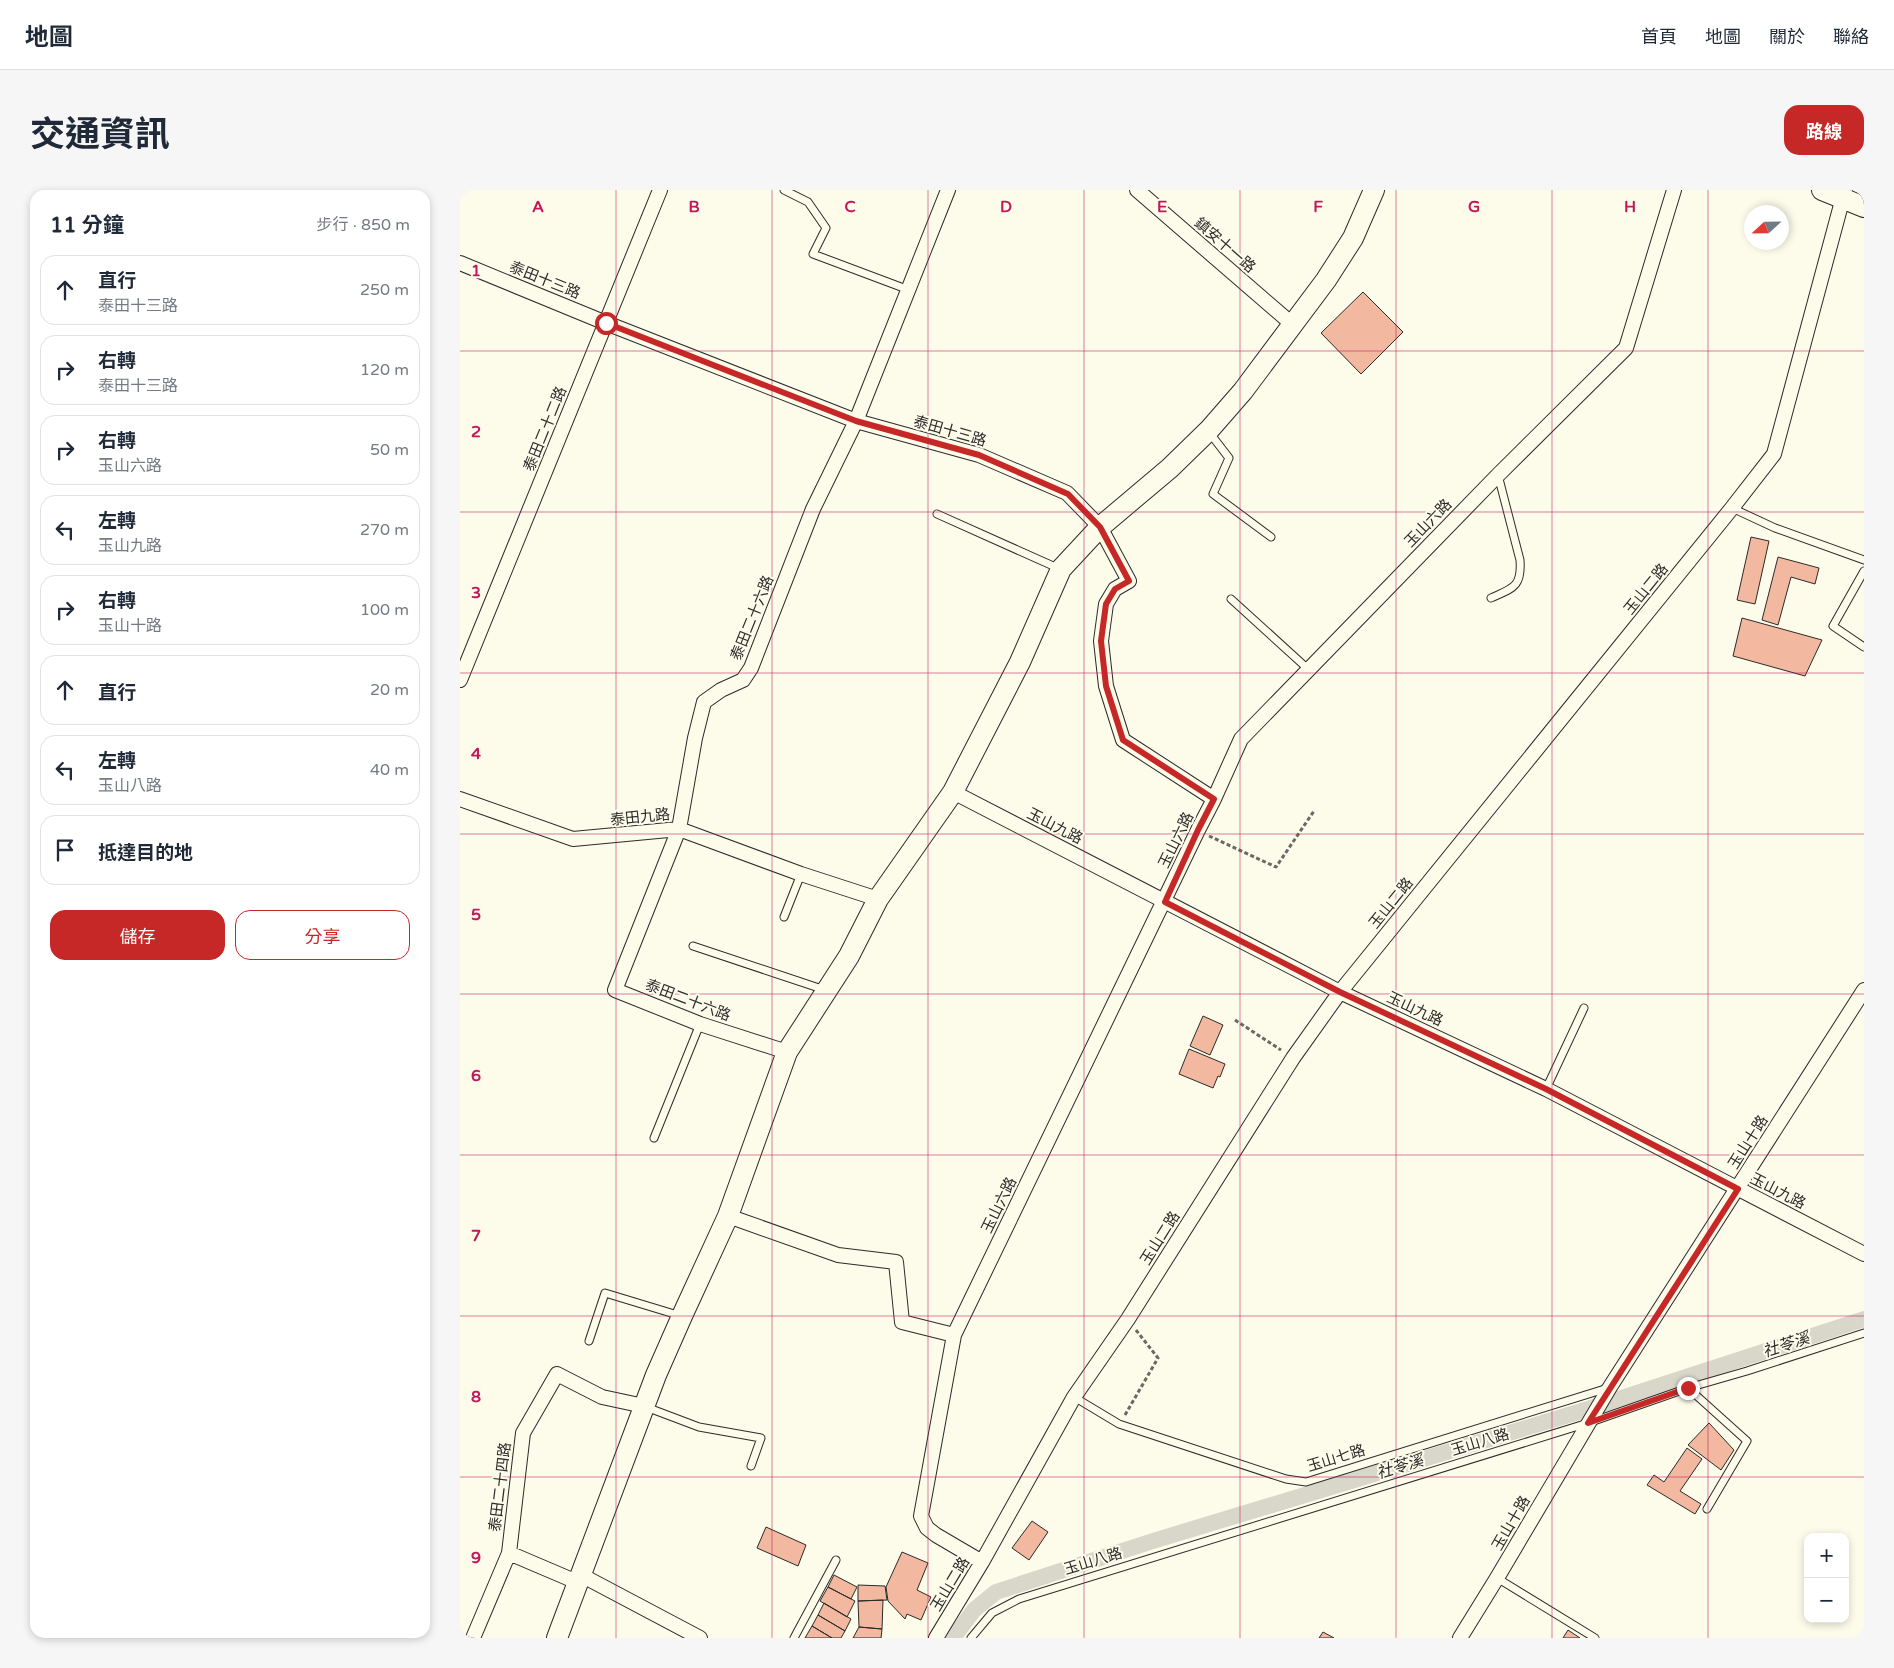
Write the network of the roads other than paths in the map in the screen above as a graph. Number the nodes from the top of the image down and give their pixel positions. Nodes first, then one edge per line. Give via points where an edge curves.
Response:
1 (660, 190) edge
2 (784, 190) edge
3 (948, 190) edge
4 (1137, 190) edge
5 (1374, 190) edge
6 (1674, 190) edge
7 (1822, 190) edge
8 (1844, 194) edge
9 (1864, 207) edge
10 (460, 263) edge
11 (909, 290) junction
12 (606, 323) junction
13 (1292, 324) junction
14 (856, 421) junction
15 (1209, 430) junction
16 (1498, 475) junction
17 (1732, 508) junction
18 (937, 514) dead end
19 (1100, 527) junction
20 (1271, 537) dead end
21 (1864, 560) edge
22 (1061, 569) junction
23 (1864, 571) edge
24 (1491, 598) dead end
25 (1231, 599) dead end
26 (1864, 647) edge
27 (1308, 669) junction
28 (460, 680) edge
29 (954, 792) junction
30 (460, 799) edge
31 (1214, 799) junction
32 (679, 829) junction
33 (801, 874) junction
34 (878, 899) junction
35 (1165, 902) junction
36 (784, 917) dead end
37 (693, 946) dead end
38 (1864, 990) edge
39 (827, 991) junction
40 (1340, 992) junction
41 (1584, 1008) dead end
42 (700, 1024) junction
43 (787, 1052) junction
44 (1546, 1089) junction
45 (654, 1138) dead end
46 (1738, 1189) junction
47 (728, 1216) junction
48 (1864, 1254) edge
49 (682, 1316) junction
50 (1864, 1333) edge
51 (954, 1335) junction
52 (588, 1341) dead end
53 (1610, 1387) junction
54 (1688, 1388) junction
55 (1074, 1396) junction
56 (644, 1406) junction
57 (1588, 1423) junction
58 (751, 1466) dead end
59 (1707, 1509) dead end
60 (509, 1553) junction
61 (836, 1560) dead end
62 (982, 1562) junction
63 (1497, 1578) junction
64 (579, 1579) junction
65 (473, 1638) edge
66 (557, 1638) edge
67 (700, 1638) edge
68 (794, 1638) edge
69 (936, 1638) edge
70 (971, 1638) edge
71 (1460, 1638) edge
72 (1595, 1638) edge

1 - 12 street, 泰田二十二路
2 - 11 lane via 808,202 826,228 813,254
3 - 11 street, 泰田二十六路
4 - 13 street, 鎮安十一路
5 - 13 street via 1353,238
6 - 16 street, 玉山六路 via 1626,348
7 - 8 street
8 - 9 street
8 - 17 street, 玉山二路 via 1774,454
10 - 12 street, 泰田十三路
11 - 14 street, 泰田二十六路
12 - 14 street, 泰田十三路
12 - 28 street, 泰田二十二路
13 - 15 street via 1243,391
14 - 19 street, 泰田十三路 via 979,455 1068,494
14 - 32 street, 泰田二十六路 via 813,509 751,668 743,680 704,702
15 - 19 street
15 - 20 lane via 1229,458 1213,494
16 - 24 lane via 1521,573 1514,587
16 - 27 street, 玉山六路
17 - 21 lane via 1775,528
17 - 40 street, 玉山二路
18 - 22 lane
19 - 22 street
19 - 31 street, 泰田十三路 via 1129,581 1115,589 1106,604 1101,641 1106,686 1123,740
22 - 29 street via 1020,662
23 - 26 lane via 1833,626
25 - 27 lane
27 - 31 street, 玉山六路 via 1240,739
29 - 34 street
29 - 35 street, 玉山九路
30 - 32 street, 泰田九路 via 573,839
31 - 35 street, 玉山六路
32 - 33 street, 泰田九路
32 - 42 street, 泰田二十六路 via 615,990
33 - 34 street, 泰田九路
33 - 36 lane
34 - 39 street
35 - 40 street, 玉山九路
35 - 51 street, 玉山六路
37 - 39 lane
38 - 46 street, 玉山十路
39 - 43 street
40 - 44 street, 玉山九路
40 - 55 street, 玉山二路 via 1293,1058 1128,1319
41 - 44 lane
42 - 43 street, 泰田二十六路
42 - 45 lane
43 - 47 street
44 - 46 street, 玉山九路
46 - 48 street, 玉山九路
46 - 53 street, 玉山十路
47 - 49 street
47 - 51 street via 838,1255 896,1262 902,1322
49 - 52 lane via 605,1293
49 - 56 street
50 - 54 lane, 玉山八路
51 - 62 street, 玉山六路 via 921,1516 927,1528 936,1535
53 - 55 lane, 玉山七路 via 1306,1482 1286,1479 1119,1424
53 - 57 street, 玉山十路
54 - 57 lane, 玉山八路
54 - 59 lane via 1747,1441
55 - 62 street, 玉山二路
56 - 58 lane via 699,1427 761,1438
56 - 60 street, 泰田二十四路 via 602,1397 557,1374 523,1433
56 - 64 street
57 - 63 street, 玉山十路
57 - 70 lane, 玉山八路 via 1020,1599 992,1612
60 - 64 street
60 - 65 street, 泰田二十四路
61 - 68 lane
62 - 69 street, 玉山二路
63 - 71 street, 玉山十路
63 - 72 lane
64 - 66 street
64 - 67 street

